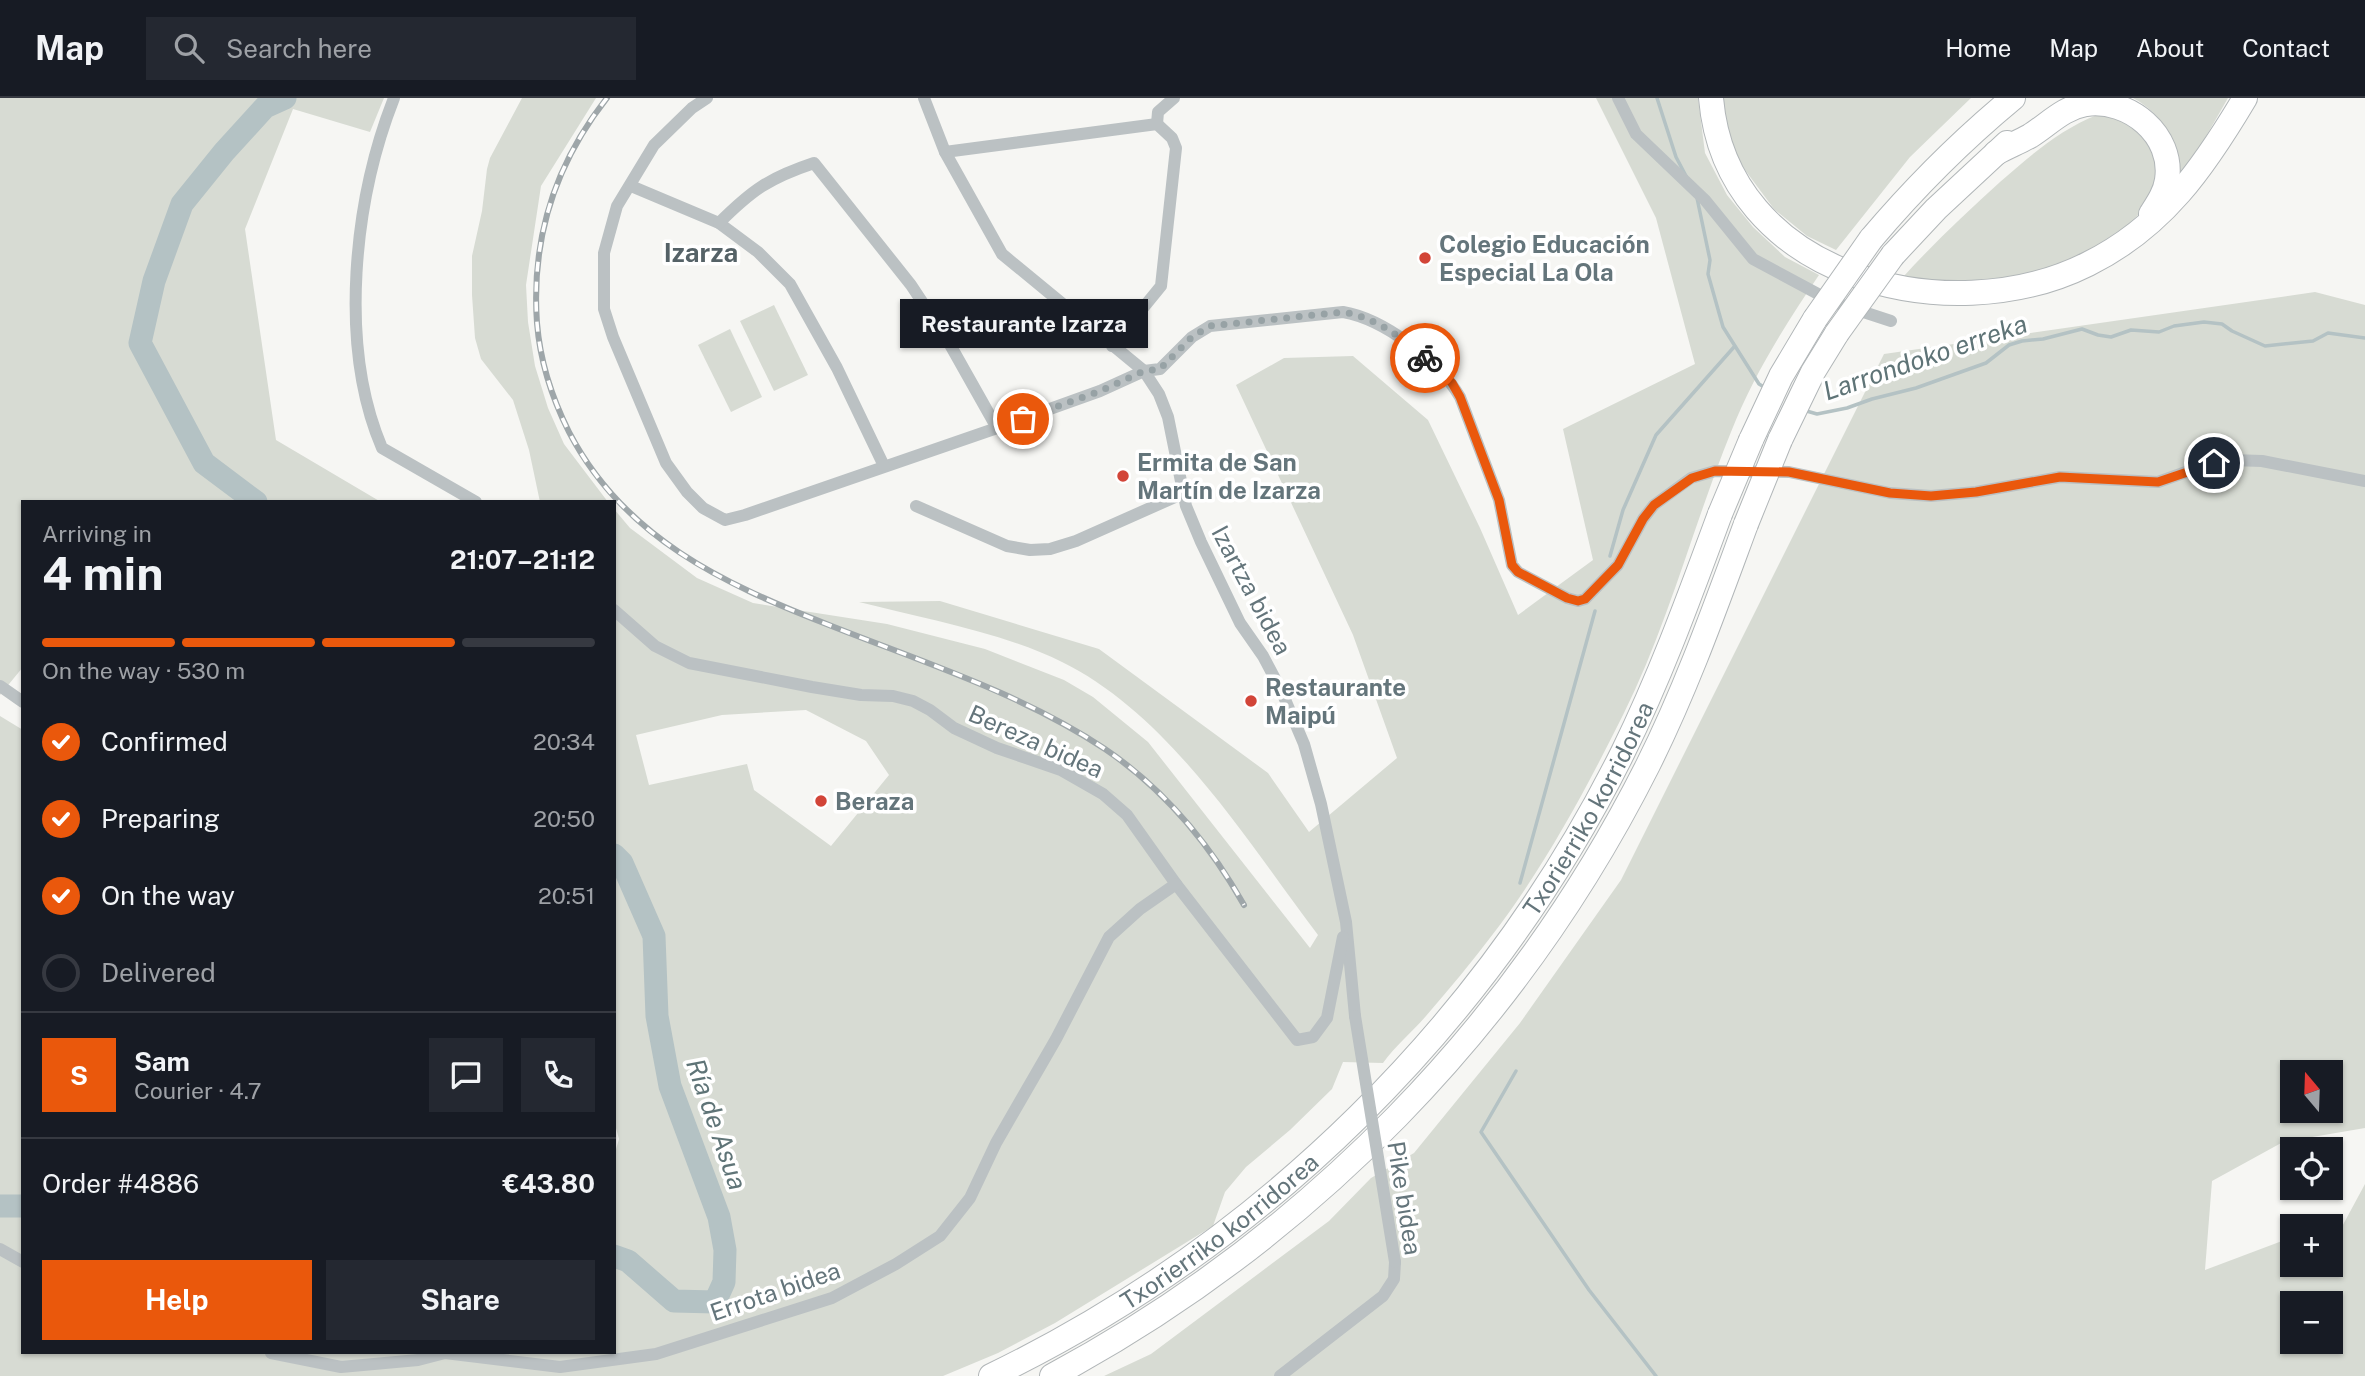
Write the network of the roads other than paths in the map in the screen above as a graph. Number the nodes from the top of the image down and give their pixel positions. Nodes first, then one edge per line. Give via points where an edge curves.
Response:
1 (394, 98) edge
2 (707, 98) edge
3 (924, 98) edge
4 (1174, 98) edge
5 (1618, 98) edge
6 (1711, 98) edge
7 (2013, 98) edge
8 (2062, 98) edge
9 (2245, 98) edge
10 (1157, 124) junction
11 (945, 152) junction
12 (1996, 153) junction
13 (631, 186) junction
14 (719, 223) junction
15 (2141, 229) junction
16 (1891, 321) dead end
17 (1112, 346) junction
18 (1144, 371) junction
19 (997, 428) junction
20 (884, 466) junction
21 (2365, 481) edge
22 (1184, 493) junction
23 (473, 500) edge
24 (916, 506) dead end
25 (616, 612) edge
26 (0, 686) edge
27 (21, 701) edge
28 (1176, 884) junction
29 (1346, 922) junction
30 (1355, 1016) joint
31 (0, 1249) edge
32 (21, 1261) edge
33 (276, 1354) edge
34 (441, 1354) edge
35 (453, 1354) edge
36 (991, 1376) edge
37 (1052, 1376) edge
38 (1280, 1376) edge

1 - 23 street via 371,168 357,250 359,353 370,413 382,448
2 - 13 street via 654,145
3 - 11 street, Izartza bidea
4 - 10 street via 1158,113
5 - 16 street via 1636,134 1705,200 1753,259 1833,302
6 - 15 highway via 1720,142 1735,178 1765,217 1798,246 1862,279 1927,293 1998,292 2043,282 2089,264
7 - 36 highway, Txorierriko korridorea, bridge via 1908,195 1815,319 1751,440 1661,669 1602,792 1524,920 1444,1026 1346,1130 1219,1238 1090,1324
8 - 12 highway, Txorierriko korridorea
9 - 15 highway via 2220,141 2172,204
10 - 11 street
10 - 17 street via 1176,148 1161,286
11 - 17 street, Izartza bidea via 1002,254
12 - 15 highway via 2083,104 2108,103 2137,114 2159,139 2168,167 2162,195
12 - 37 highway, Txorierriko korridorea, bridge via 1893,255 1812,372 1780,440 1687,680 1647,766 1579,888 1489,1015 1382,1134 1276,1228 1182,1298
13 - 14 street
13 - 20 street via 617,206 604,253 604,309 666,463 687,492 702,508 725,520
14 - 19 street via 744,198 778,175 814,163 911,285
14 - 20 street via 790,284
17 - 18 street, Izartza bidea
18 - 19 street
18 - 21 street via 1160,369 1210,326 1343,312 1377,323 1407,342 1452,383 1460,397 1499,500 1512,565 1578,601 1595,592 1618,565 1654,505 1692,478 1715,471 1789,472 1890,493 1931,496 2060,477 2158,482 2231,460 2262,461
18 - 22 street, Izartza bidea via 1168,417
19 - 20 street
22 - 24 street via 1076,541 1030,550 1007,546
22 - 29 street, Izartza bidea via 1223,590 1281,690 1304,744
25 - 28 street, Bereza bidea via 655,646 688,663 913,701 964,733 1061,770 1103,794 1127,815
26 - 27 street
28 - 29 street, Bereza bidea via 1297,1040 1313,1037 1327,1018
28 - 35 street, Errota bidea via 1109,937 970,1198 940,1236 832,1298 656,1354 560,1367
29 - 30 street, Izartza bidea
30 - 38 street, Pike bidea, bridge via 1394,1279 1383,1296
31 - 32 street
33 - 34 street, Errota bidea via 341,1367

